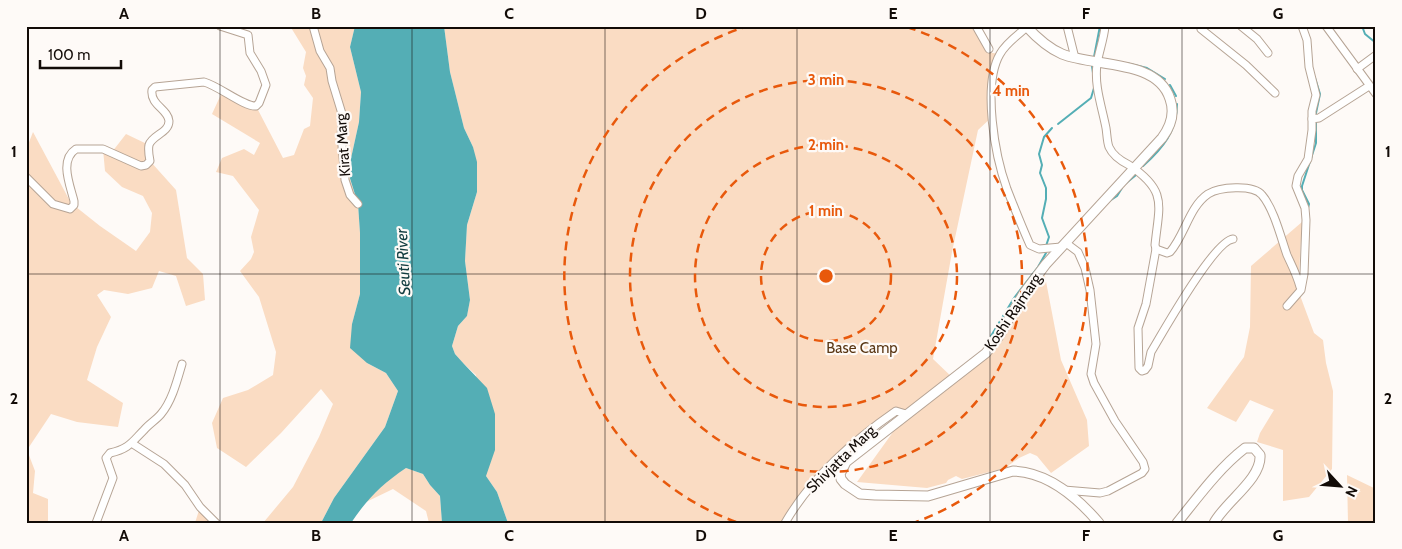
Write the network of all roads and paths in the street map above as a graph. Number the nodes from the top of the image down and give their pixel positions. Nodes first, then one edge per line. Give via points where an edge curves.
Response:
1 (220, 26) edge
2 (313, 26) edge
3 (976, 26) edge
4 (1068, 26) edge
5 (1105, 26) edge
6 (1202, 26) edge
7 (1241, 26) edge
8 (1302, 26) edge
9 (1326, 26) edge
10 (1027, 27) edge
11 (988, 49) dead end
12 (1268, 53) dead end
13 (1376, 55) edge
14 (1075, 58) junction
15 (1097, 63) junction
16 (1357, 69) junction
17 (1370, 86) junction
18 (1275, 93) dead end
19 (1376, 94) edge
20 (1315, 119) junction
21 (1134, 169) junction
22 (26, 177) edge
23 (358, 204) dead end
24 (1233, 239) dead end
25 (1063, 245) junction
26 (1156, 249) junction
27 (1300, 290) junction
28 (1287, 306) dead end
29 (182, 364) dead end
30 (906, 414) junction
31 (133, 444) junction
32 (1064, 490) junction
33 (96, 523) edge
34 (216, 523) edge
35 (785, 523) edge
36 (1099, 523) edge
37 (1176, 523) edge
38 (1214, 523) edge

1 - 22 street via 248,35 250,53 266,85 256,106 204,82 155,87 152,90 154,100 168,116 169,123 149,145 150,161 146,165 141,166 103,149 76,148 68,158 67,166 74,201 70,209 53,204
2 - 23 street, Kirat Marg via 320,50 330,68 343,116 341,134 345,180 350,195
3 - 11 street
4 - 14 street
5 - 15 street
6 - 18 street via 1201,29
7 - 12 street
8 - 20 street via 1316,95 1312,111
9 - 16 street
10 - 14 main road, Koshi Rajmarg via 1046,45
10 - 25 street via 1000,54 994,70 991,104 999,160 1030,245 1039,249
13 - 16 street
14 - 15 main road, Koshi Rajmarg
15 - 21 street via 1100,104 1109,146
15 - 21 main road, Koshi Rajmarg via 1146,73 1160,82 1169,94 1172,122
16 - 17 street
17 - 19 street
17 - 20 street
20 - 27 street via 1308,160 1296,186 1306,220 1304,274
21 - 25 main road, Koshi Rajmarg
21 - 26 street via 1152,185 1159,198
24 - 26 street via 1224,243 1206,265 1151,352 1148,366 1142,371 1139,368 1138,328
25 - 30 main road, Koshi Rajmarg via 1024,293 986,353
25 - 32 street via 1078,252 1090,290 1096,344 1091,374 1094,383 1145,468 1142,473 1108,491
26 - 27 street via 1167,254 1170,252 1199,202 1208,194 1229,187 1256,191 1266,202 1278,227
27 - 28 street
29 - 31 street via 163,412
30 - 32 main road, Koshi Rajmarg via 843,465 841,479 855,492 928,496 1013,471 1036,475
30 - 35 street, Shivjatta Marg via 896,411 870,428 803,495
31 - 33 street via 110,453 106,458 113,478
31 - 34 street via 164,464
32 - 36 main road, Koshi Rajmarg
37 - 38 main road via 1239,453 1245,448 1254,448 1260,455 1256,471

